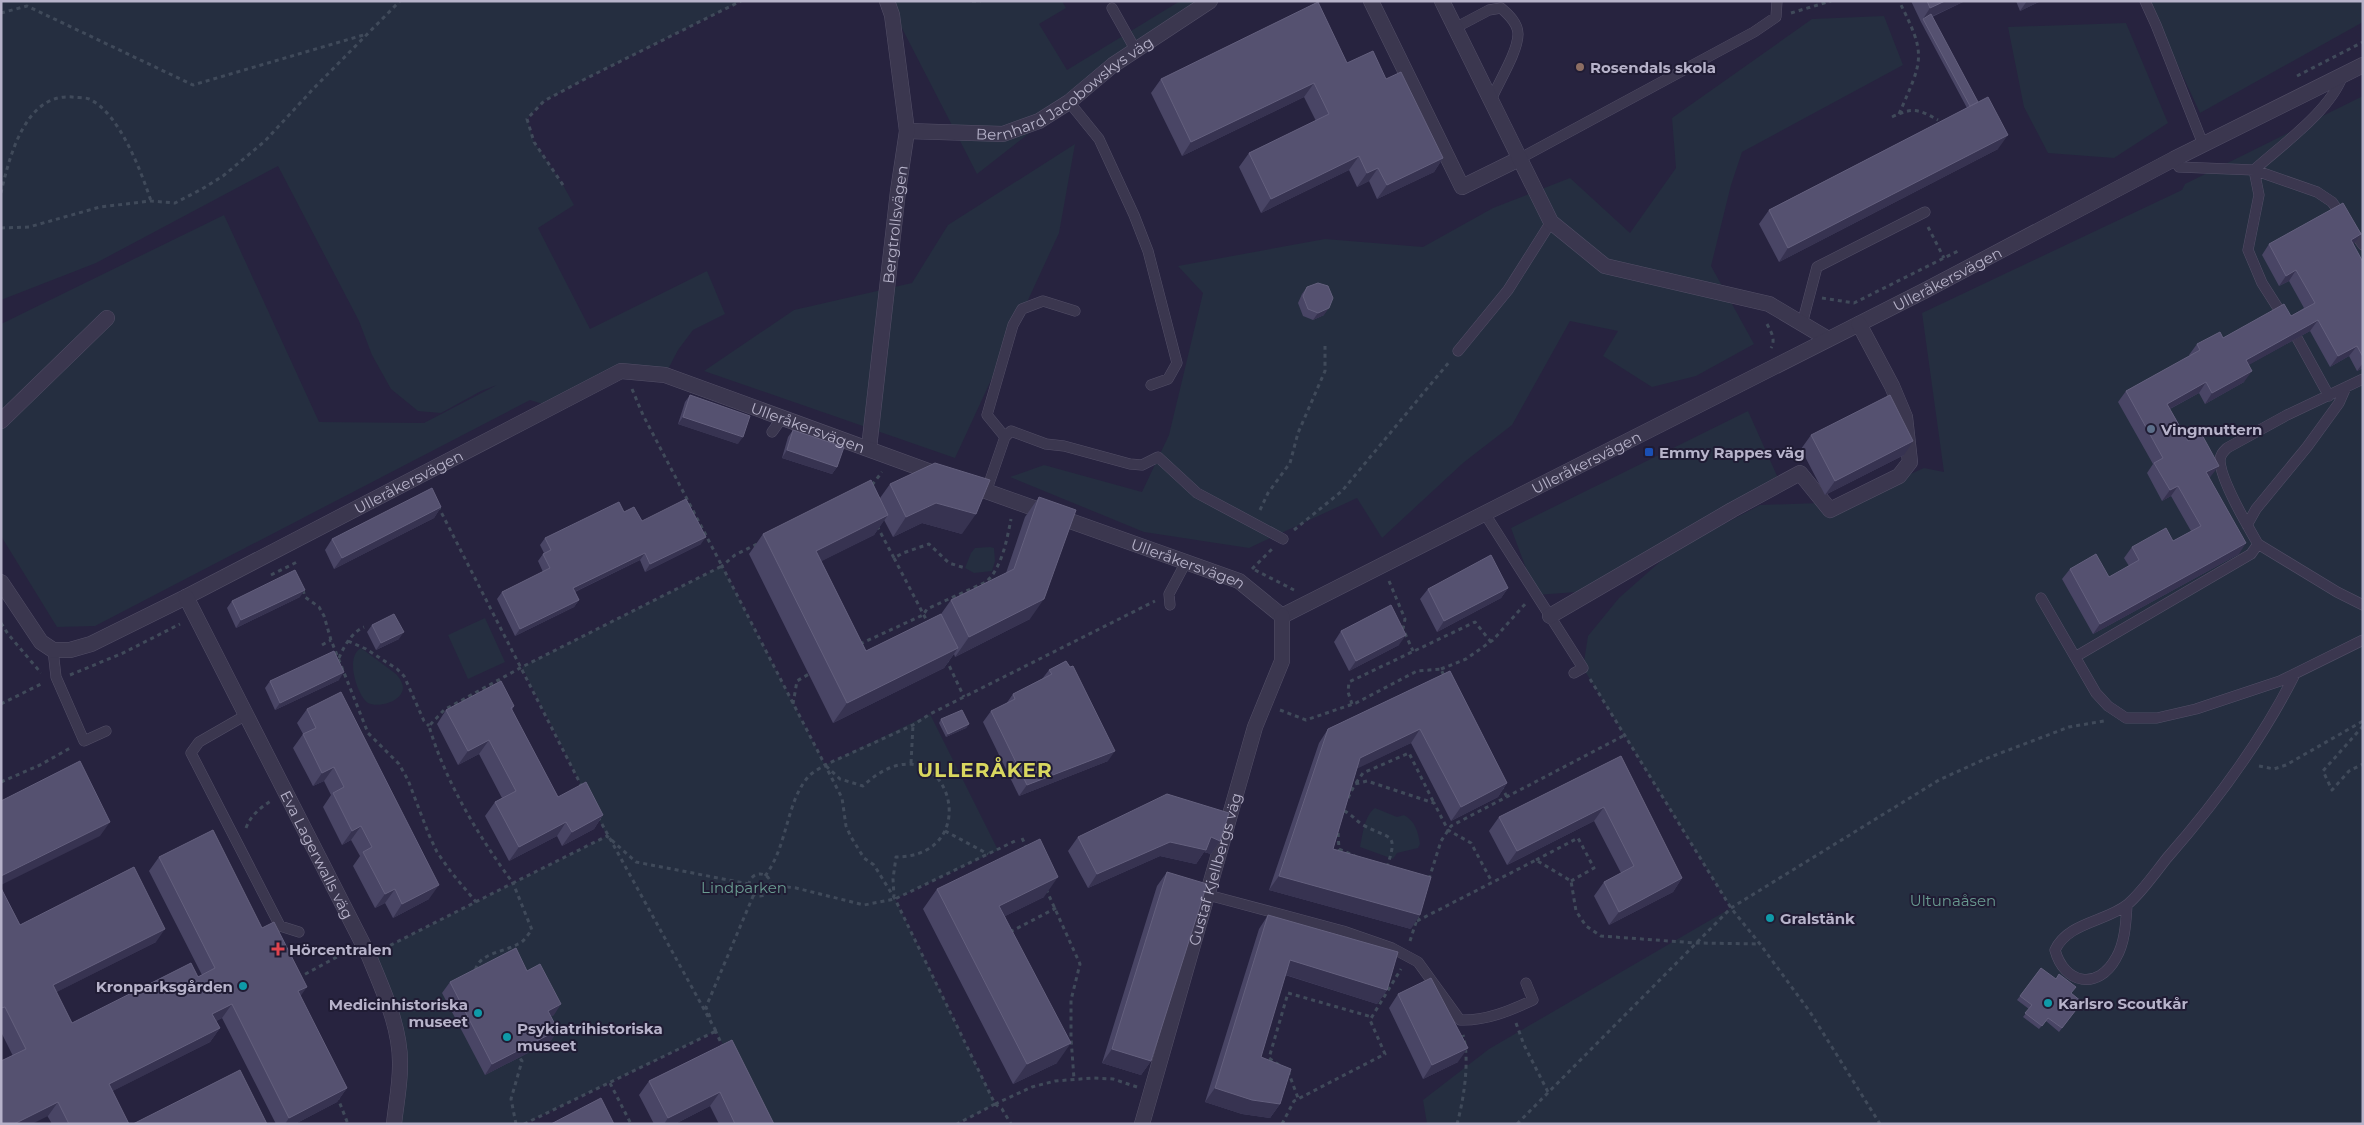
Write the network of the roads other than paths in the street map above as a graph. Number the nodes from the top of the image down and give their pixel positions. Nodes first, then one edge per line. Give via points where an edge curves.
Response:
1 (887, 1) edge
2 (1210, 1) edge
3 (1370, 1) edge
4 (1442, 1) edge
5 (1777, 1) edge
6 (2145, 1) edge
7 (1112, 8) dead end
8 (1455, 28) junction
9 (1136, 49) junction
10 (2363, 65) edge
11 (2343, 75) junction
12 (1490, 100) junction
13 (1069, 102) junction
14 (907, 131) junction
15 (2203, 144) junction
16 (1519, 159) junction
17 (2174, 159) junction
18 (2254, 170) junction
19 (1923, 213) road end
20 (1551, 222) junction
21 (2363, 245) edge
22 (1075, 311) dead end
23 (107, 318) dead end
24 (1802, 324) junction
25 (1859, 324) junction
26 (2288, 324) edge
27 (2297, 338) edge
28 (1828, 339) junction
29 (1458, 351) road end
30 (2363, 379) edge
31 (1151, 385) dead end
32 (2346, 387) junction
33 (2329, 396) junction
34 (782, 418) junction
35 (1, 421) edge
36 (772, 432) dead end
37 (1005, 437) junction
38 (869, 448) junction
39 (986, 492) junction
40 (1485, 514) junction
41 (2247, 525) junction
42 (1283, 539) road end
43 (2258, 544) junction
44 (1186, 562) junction
45 (1, 582) edge
46 (186, 597) junction
47 (2041, 598) dead end
48 (1170, 605) dead end
49 (2363, 605) edge
50 (1282, 616) junction
51 (1550, 616) junction
52 (2363, 640) edge
53 (53, 650) junction
54 (2075, 657) junction
55 (1574, 674) dead end
56 (2295, 674) junction
57 (246, 715) junction
58 (106, 731) dead end
59 (1208, 895) junction
60 (2127, 905) junction
61 (299, 932) dead end
62 (1526, 983) dead end
63 (394, 1124) edge
64 (1142, 1124) edge

1 - 14 street, Bergtrollsvägen via 892,15
2 - 9 street, Bernhard Jacobowskys väg
3 - 16 street via 1462,187
4 - 8 street
5 - 16 lane via 1776,17 1754,32
6 - 15 lane
7 - 9 lane
8 - 12 street
8 - 12 lane via 1489,10 1501,8 1511,17 1518,32 1516,46
9 - 13 street, Bernhard Jacobowskys väg
10 - 11 street, Ulleråkersvägen
11 - 15 street, Ulleråkersvägen
11 - 18 lane via 2338,90 2327,104
12 - 16 street
13 - 14 street, Bernhard Jacobowskys väg via 1039,121 1002,134
13 - 31 lane via 1099,139 1148,251 1178,363 1168,379
14 - 38 street, Bergtrollsvägen
15 - 17 street, Ulleråkersvägen
16 - 20 street
17 - 18 lane via 2179,167
17 - 25 street, Ulleråkersvägen
18 - 21 lane via 2317,192 2332,202
18 - 26 lane via 2259,195 2248,250 2262,283
19 - 24 lane via 1817,267
20 - 24 street via 1605,266 1769,304
20 - 29 lane via 1508,290
22 - 37 lane via 1043,301 1022,309 1013,325 987,415
23 - 35 street
24 - 28 street
25 - 28 street, Ulleråkersvägen
25 - 51 street via 1905,417 1910,462 1898,476 1830,510 1800,473
27 - 33 lane
28 - 40 street, Ulleråkersvägen
30 - 32 lane
32 - 33 lane
32 - 41 lane via 2307,447 2256,509
33 - 41 lane via 2227,448 2221,455 2220,462
34 - 36 lane
34 - 38 street, Ulleråkersvägen
34 - 46 street, Ulleråkersvägen via 665,375 620,371
37 - 39 lane
37 - 42 lane via 1010,432 1019,433 1046,444 1130,464 1142,465 1158,457 1197,493
38 - 39 street, Ulleråkersvägen
39 - 44 street, Ulleråkersvägen
40 - 50 street, Ulleråkersvägen
40 - 51 lane
41 - 43 lane
43 - 49 lane
43 - 54 lane via 2251,554
44 - 48 lane via 1169,594
44 - 50 street, Ulleråkersvägen via 1239,581
45 - 53 street via 33,632
46 - 53 street, Ulleråkersvägen via 91,644 70,650
46 - 57 street, Eva Lagerwalls väg
47 - 54 lane
50 - 59 street, Gustaf Kjellbergs väg via 1282,661 1256,727
51 - 55 lane via 1583,668
52 - 56 lane
53 - 58 lane via 56,677 84,741
54 - 56 lane via 2096,692 2108,706 2126,718 2157,718 2196,709
56 - 60 lane via 2245,760 2207,812
57 - 61 lane via 199,742 191,753 280,926
57 - 63 street, Eva Lagerwalls väg via 389,1002 400,1065
59 - 62 lane via 1343,931 1405,955 1418,962 1460,1020 1477,1021 1533,1000
59 - 64 street, Gustaf Kjellbergs väg
60 - 60 lane via 2058,942 2055,950 2068,974 2086,980 2095,979 2107,970 2118,955

